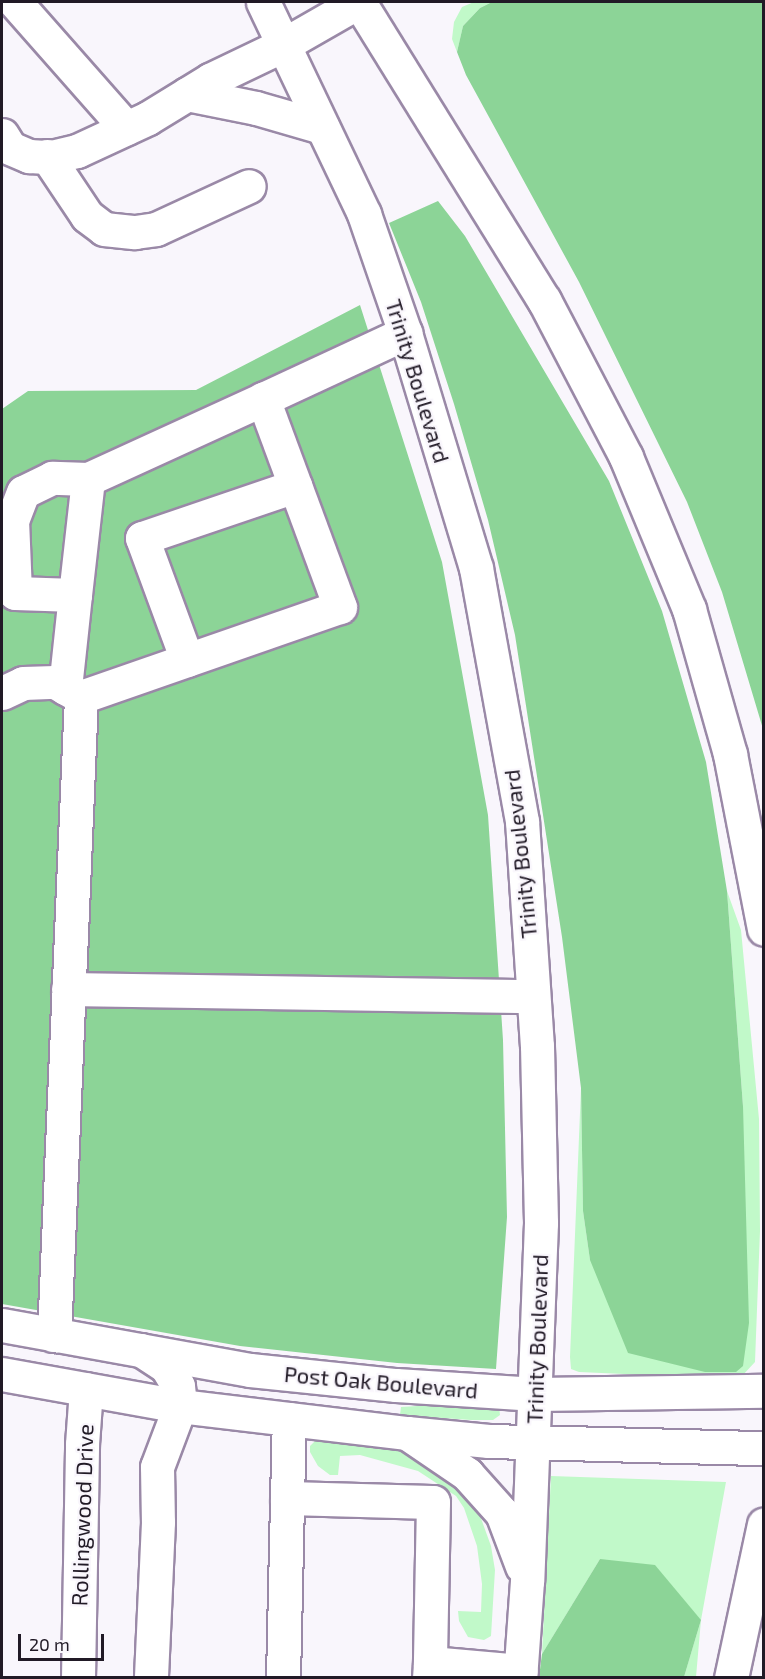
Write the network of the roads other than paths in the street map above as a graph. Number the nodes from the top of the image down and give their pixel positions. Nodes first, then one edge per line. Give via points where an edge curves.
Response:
1 (15, 2) edge
2 (263, 2) edge
3 (359, 2) edge
4 (284, 45) junction
5 (187, 94) junction
6 (322, 127) junction
7 (126, 128) junction
8 (2, 135) edge
9 (47, 156) junction
10 (249, 186) dead end
11 (405, 333) junction
12 (262, 399) junction
13 (88, 480) junction
14 (295, 486) junction
15 (75, 595) junction
16 (187, 660) junction
17 (73, 692) junction
18 (2, 693) edge
19 (764, 929) edge
20 (68, 989) junction
21 (533, 996) junction
22 (2, 1326) edge
23 (54, 1335) junction
24 (141, 1350) junction
25 (238, 1368) junction
26 (2, 1374) edge
27 (86, 1389) junction
28 (764, 1391) edge
29 (536, 1394) junction
30 (180, 1406) junction
31 (289, 1419) junction
32 (407, 1434) junction
33 (533, 1442) junction
34 (764, 1448) edge
35 (287, 1498) junction
36 (764, 1524) edge
37 (527, 1581) junction
38 (429, 1670) edge
39 (521, 1674) edge
40 (78, 1677) edge
41 (151, 1677) edge
42 (283, 1677) edge
43 (731, 1677) edge

1 - 7 main road
2 - 4 main road, Trinity Boulevard
3 - 4 main road
3 - 19 main road via 544,300 626,457 689,609 730,754
4 - 5 main road
4 - 6 main road, Trinity Boulevard
5 - 6 main road
5 - 7 main road
6 - 11 main road, Trinity Boulevard via 364,214
7 - 9 main road via 77,151
8 - 9 main road via 10,148 29,156
9 - 10 main road via 87,216 104,229 156,229
11 - 12 main road
11 - 21 main road, Trinity Boulevard via 476,568 522,821
12 - 13 main road
12 - 14 main road
13 - 15 main road
13 - 15 main road via 52,478 23,492 12,520 15,593
14 - 16 main road via 340,607
14 - 16 main road via 142,538
15 - 17 main road
16 - 17 main road
17 - 18 main road via 55,682 23,682
17 - 20 main road
20 - 21 main road
20 - 23 main road
21 - 29 main road, Trinity Boulevard via 541,1223
22 - 23 main road, Post Oak Boulevard
23 - 24 main road, Post Oak Boulevard
24 - 25 main road, Post Oak Boulevard
24 - 30 main road via 166,1366 178,1386
25 - 29 main road, Post Oak Boulevard via 396,1385
25 - 30 main road
26 - 27 main road, Post Oak Boulevard
27 - 30 main road, Post Oak Boulevard
27 - 40 main road, Rollingwood Drive
28 - 29 main road, Post Oak Boulevard
29 - 33 main road, Trinity Boulevard
30 - 31 main road, Post Oak Boulevard
30 - 41 main road via 157,1467
31 - 32 main road, Post Oak Boulevard
31 - 35 main road
32 - 33 main road, Post Oak Boulevard
32 - 37 main road via 467,1474 502,1513
33 - 34 main road, Post Oak Boulevard
33 - 37 main road, Trinity Boulevard
35 - 38 main road via 433,1502
35 - 42 main road
36 - 43 main road
37 - 39 main road, Trinity Boulevard
38 - 39 main road

